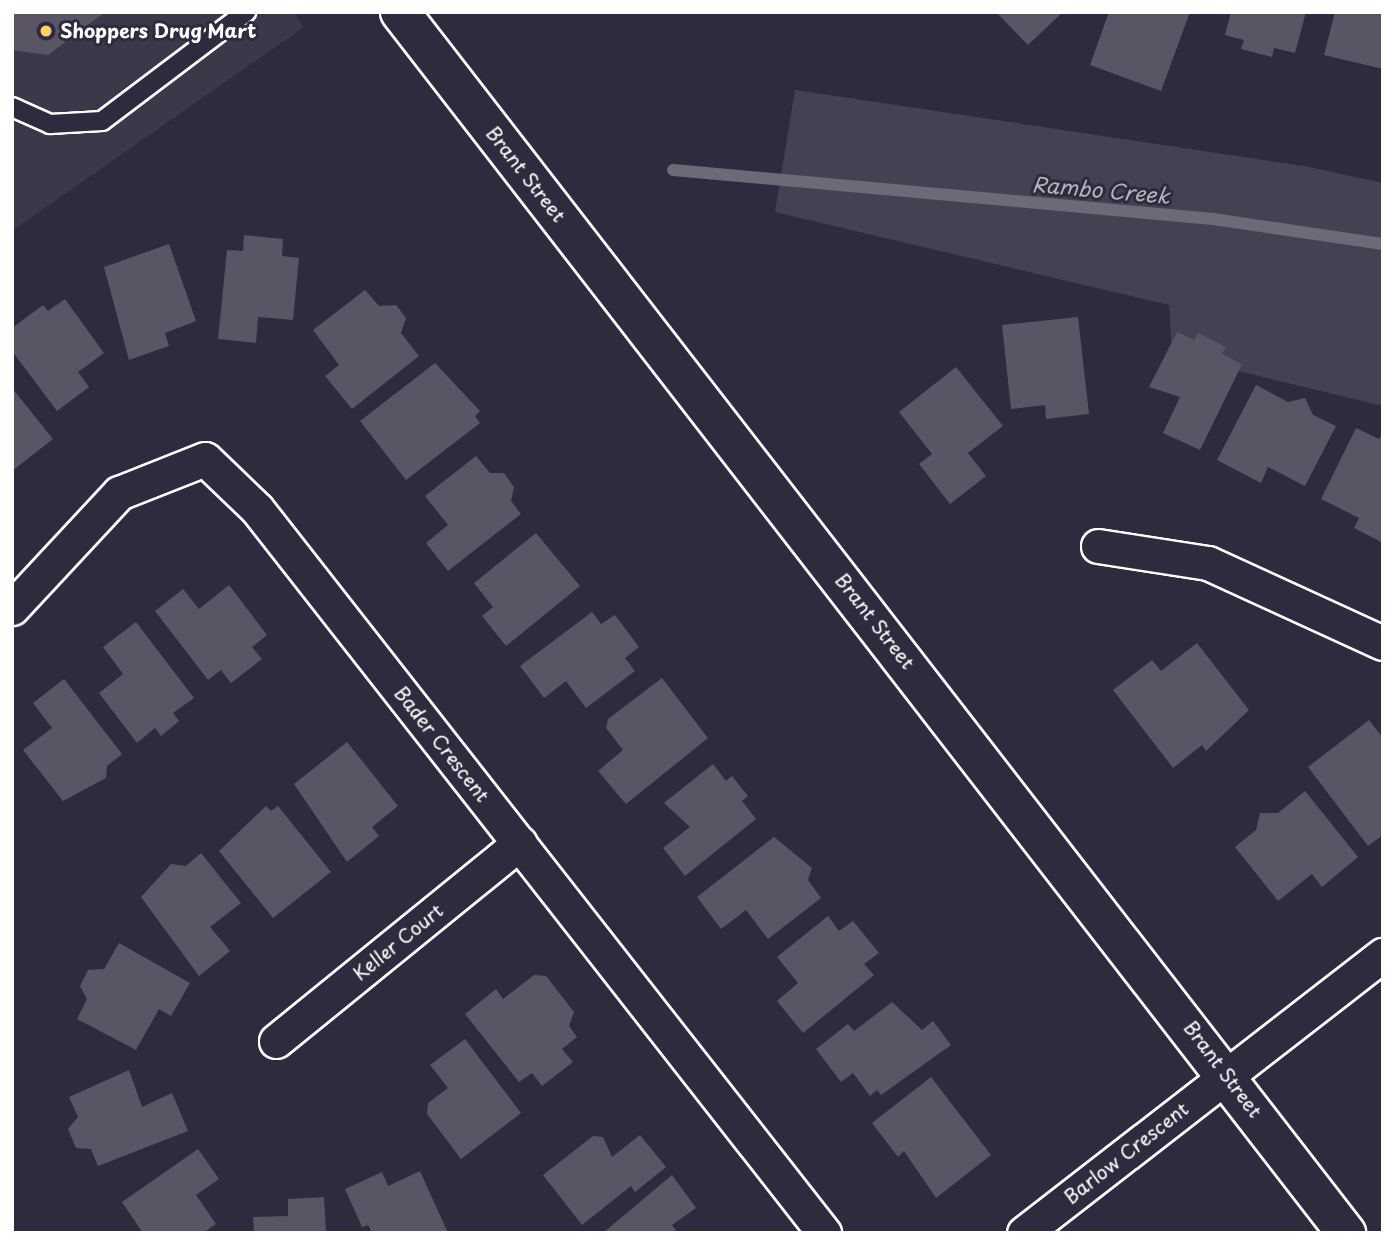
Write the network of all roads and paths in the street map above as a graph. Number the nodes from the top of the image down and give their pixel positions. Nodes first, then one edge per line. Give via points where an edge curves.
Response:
1 (246, 12) edge
2 (400, 12) edge
3 (12, 107) edge
4 (1098, 546) dead end
5 (12, 608) edge
6 (1383, 643) edge
7 (520, 843) junction
8 (1383, 955) edge
9 (276, 1041) dead end
10 (1228, 1074) junction
11 (824, 1233) edge
12 (1024, 1233) edge
13 (1346, 1233) edge

1 - 3 lane via 102,121 50,124
2 - 10 main road, Brant Street
4 - 6 street via 1208,563
5 - 7 street, Bader Crescent via 119,493 205,459 257,509
7 - 9 street, Keller Court
7 - 11 street, Bader Crescent
8 - 10 street, Barlow Crescent
10 - 12 street, Barlow Crescent
10 - 13 main road, Brant Street

